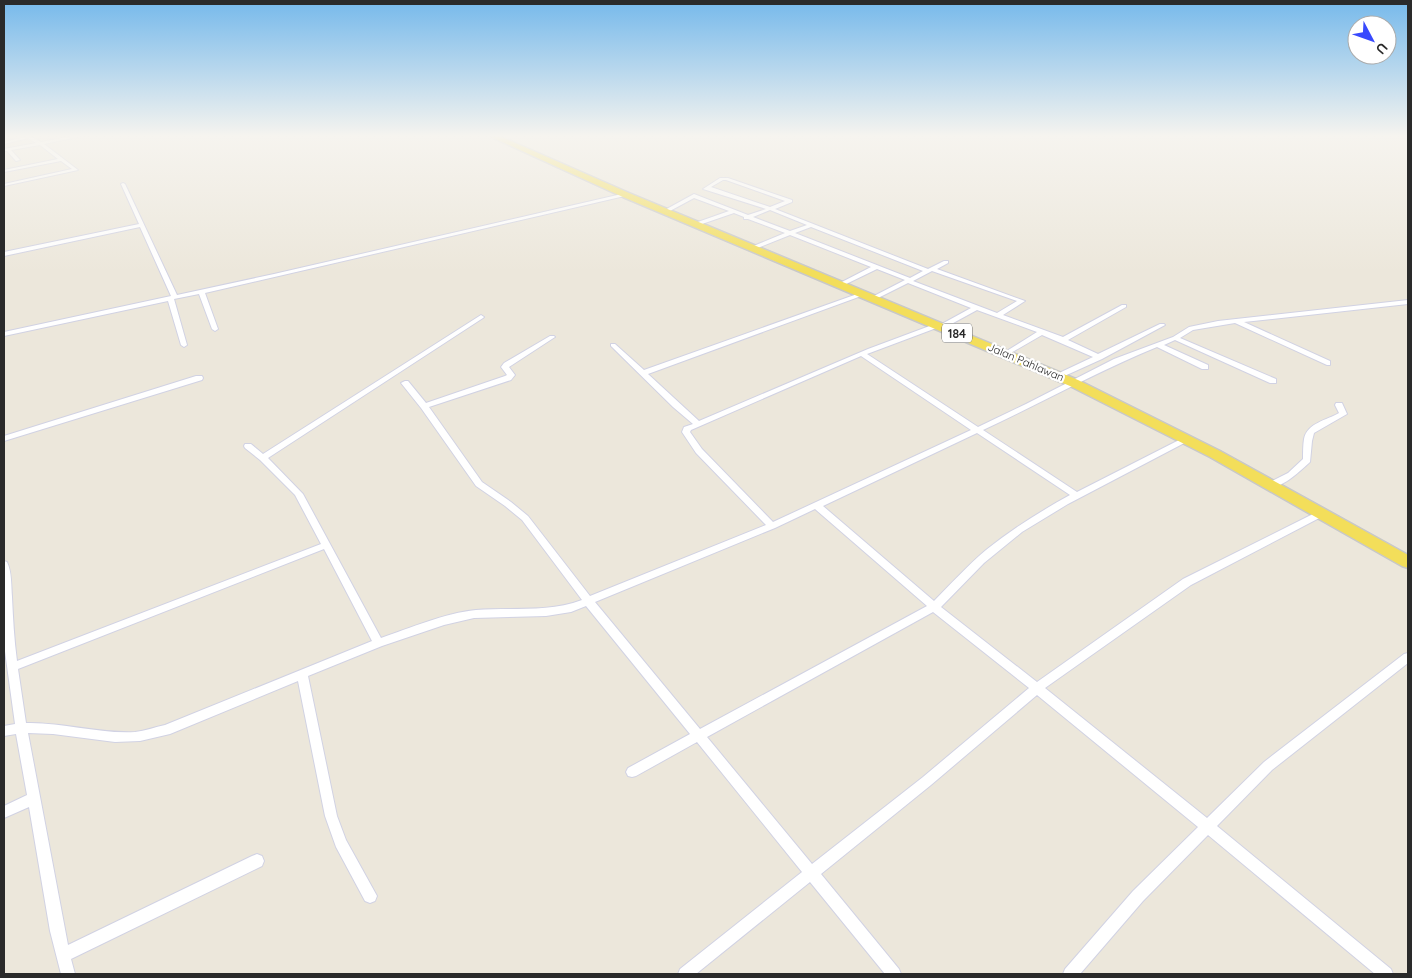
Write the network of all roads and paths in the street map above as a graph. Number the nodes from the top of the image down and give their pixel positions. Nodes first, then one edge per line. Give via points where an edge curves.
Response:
1 (25, 181) edge
2 (594, 181) edge
3 (719, 181) edge
4 (731, 181) edge
5 (123, 184) dead end
6 (4, 185) edge
7 (708, 188) junction
8 (626, 195) junction
9 (694, 196) junction
10 (769, 208) junction
11 (666, 211) junction
12 (732, 212) junction
13 (746, 218) junction
14 (697, 224) junction
15 (142, 225) junction
16 (811, 225) junction
17 (789, 234) junction
18 (753, 248) junction
19 (4, 254) edge
20 (946, 262) dead end
21 (876, 267) junction
22 (930, 270) junction
23 (909, 280) junction
24 (840, 285) junction
25 (202, 291) junction
26 (862, 294) junction
27 (172, 297) junction
28 (874, 298) junction
29 (1408, 302) edge
30 (1124, 306) dead end
31 (977, 307) junction
32 (998, 315) junction
33 (481, 317) dead end
34 (1235, 321) junction
35 (1162, 325) dead end
36 (939, 326) junction
37 (214, 329) dead end
38 (1042, 332) junction
39 (4, 334) edge
40 (552, 337) dead end
41 (1175, 338) junction
42 (1063, 340) junction
43 (184, 345) dead end
44 (612, 345) dead end
45 (1158, 345) junction
46 (1007, 353) junction
47 (862, 354) junction
48 (1099, 357) junction
49 (1327, 363) dead end
50 (1205, 367) dead end
51 (644, 373) junction
52 (1060, 376) junction
53 (199, 378) dead end
54 (1273, 381) dead end
55 (1074, 382) junction
56 (405, 383) dead end
57 (1339, 405) dead end
58 (424, 406) junction
59 (698, 424) junction
60 (979, 430) junction
61 (4, 439) edge
62 (1186, 440) junction
63 (248, 446) dead end
64 (263, 458) junction
65 (1271, 485) junction
66 (1077, 496) junction
67 (816, 506) junction
68 (1322, 513) junction
69 (772, 526) junction
70 (326, 545) junction
71 (1408, 562) edge
72 (4, 564) edge
73 (589, 602) junction
74 (934, 607) junction
75 (378, 644) junction
76 (1407, 660) edge
77 (12, 668) junction
78 (302, 674) junction
79 (1036, 688) junction
80 (20, 727) junction
81 (4, 731) edge
82 (698, 735) junction
83 (632, 772) dead end
84 (34, 798) junction
85 (4, 812) edge
86 (1208, 826) junction
87 (257, 861) dead end
88 (812, 874) junction
89 (370, 896) dead end
90 (63, 955) junction
91 (68, 974) edge
92 (685, 974) edge
93 (894, 974) edge
94 (1070, 974) edge
95 (1386, 974) edge

1 - 6 street
2 - 8 main road, Jalan Pahlawan / 184
3 - 7 street
4 - 10 street via 790,200
5 - 15 street
7 - 9 street
7 - 10 street
8 - 11 main road, Jalan Pahlawan / 184
8 - 25 street
9 - 11 street
9 - 12 street
10 - 13 street
10 - 16 street
11 - 14 main road, Jalan Pahlawan / 184
12 - 13 street
12 - 14 street
13 - 17 street
14 - 18 main road, Jalan Pahlawan / 184
15 - 19 street
15 - 27 street
16 - 17 street
16 - 22 street
17 - 18 street
17 - 21 street
18 - 24 main road, Jalan Pahlawan / 184
20 - 22 street
21 - 23 street
21 - 24 street
22 - 23 street
22 - 32 street via 1022,301
23 - 28 street
23 - 31 street
24 - 26 main road, Jalan Pahlawan / 184
25 - 27 street
25 - 37 street
26 - 28 main road, Jalan Pahlawan / 184
26 - 51 street
27 - 39 street
27 - 43 street
28 - 36 main road, Jalan Pahlawan / 184
29 - 34 street
30 - 42 street
31 - 32 street
31 - 36 street
32 - 38 street
33 - 64 street
34 - 41 street via 1191,328
34 - 49 street
35 - 48 street
36 - 46 main road, Jalan Pahlawan / 184
36 - 47 street
38 - 42 street
38 - 46 street
40 - 58 street via 507,365 505,367 511,375 508,378
41 - 45 street
41 - 54 street
42 - 48 street
44 - 51 street
45 - 50 street
45 - 55 street
46 - 52 main road, Jalan Pahlawan / 184
47 - 59 street
47 - 60 street
48 - 52 street
51 - 59 street
52 - 55 main road, Jalan Pahlawan / 184
53 - 61 street
55 - 60 street
55 - 62 main road, Jalan Pahlawan / 184
56 - 58 street
57 - 65 street via 1343,414 1315,427 1310,433 1307,460 1291,475
58 - 73 street via 479,484 520,512
59 - 69 street via 686,432 693,444
60 - 66 street
60 - 67 street
62 - 65 main road, Jalan Pahlawan / 184
62 - 66 street
63 - 64 street
64 - 70 street via 299,494
65 - 68 main road, Jalan Pahlawan / 184
66 - 74 street via 996,547
67 - 69 street
67 - 74 street
68 - 71 main road, Jalan Pahlawan / 184
68 - 79 street via 1187,582
69 - 73 street
70 - 75 street
70 - 77 street
72 - 77 street
73 - 75 street via 546,612 474,614 442,621
73 - 82 street
74 - 79 street
74 - 82 street
75 - 78 street
76 - 86 street via 1268,766
77 - 80 street
78 - 80 street via 166,730 134,737 61,728
78 - 89 street via 333,824
79 - 86 street
79 - 88 street
80 - 81 street
80 - 84 street
82 - 83 street
82 - 88 street
84 - 85 street
84 - 90 street
86 - 94 street via 1138,896
86 - 95 street
87 - 90 street
88 - 92 street
88 - 93 street
90 - 91 street

